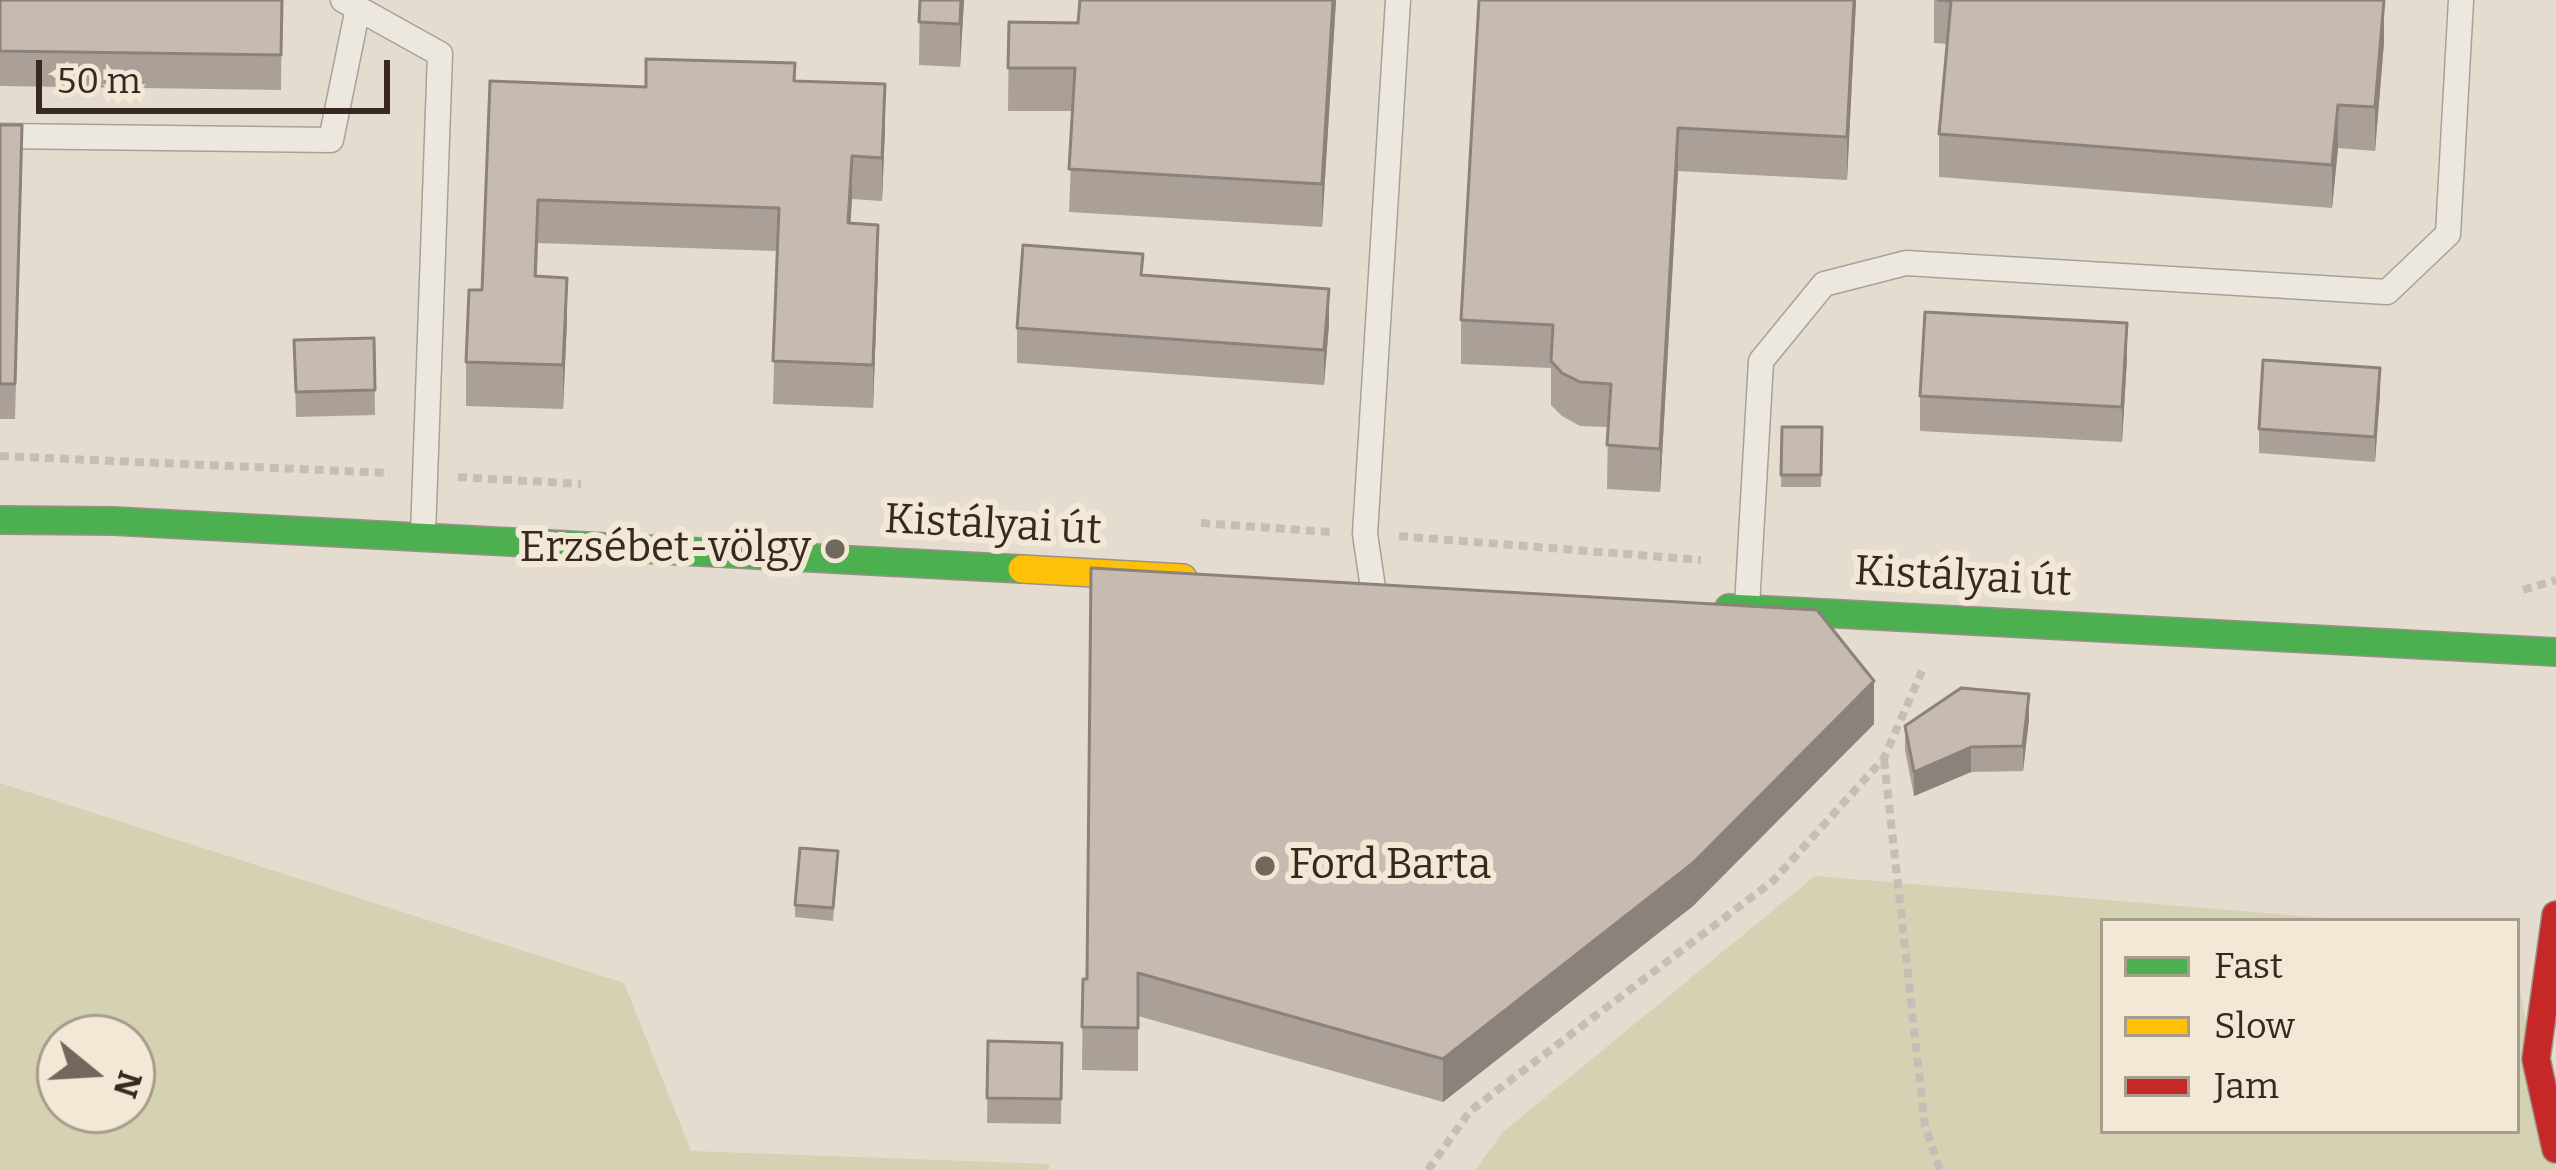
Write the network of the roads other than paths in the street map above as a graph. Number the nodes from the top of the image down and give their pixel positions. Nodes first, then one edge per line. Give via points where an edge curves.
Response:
1 (1398, 0) edge
2 (2461, 0) edge
3 (351, 4) edge
4 (0, 136) edge
5 (0, 520) edge
6 (423, 537) junction
7 (1207, 579) edge
8 (1373, 588) edge
9 (1700, 606) edge
10 (1747, 609) junction
11 (2556, 652) edge
12 (2556, 915) edge
13 (2556, 1149) edge

1 - 8 lane via 1365,534
2 - 10 lane via 2448,234 2386,292 1906,263 1824,284 1761,361
3 - 4 lane via 331,140
3 - 6 lane via 440,54
5 - 6 main road, Kistályai út
6 - 7 main road, Kistályai út
9 - 10 main road, Kistályai út
10 - 11 main road, Kistályai út
12 - 13 main road via 2536,1059

